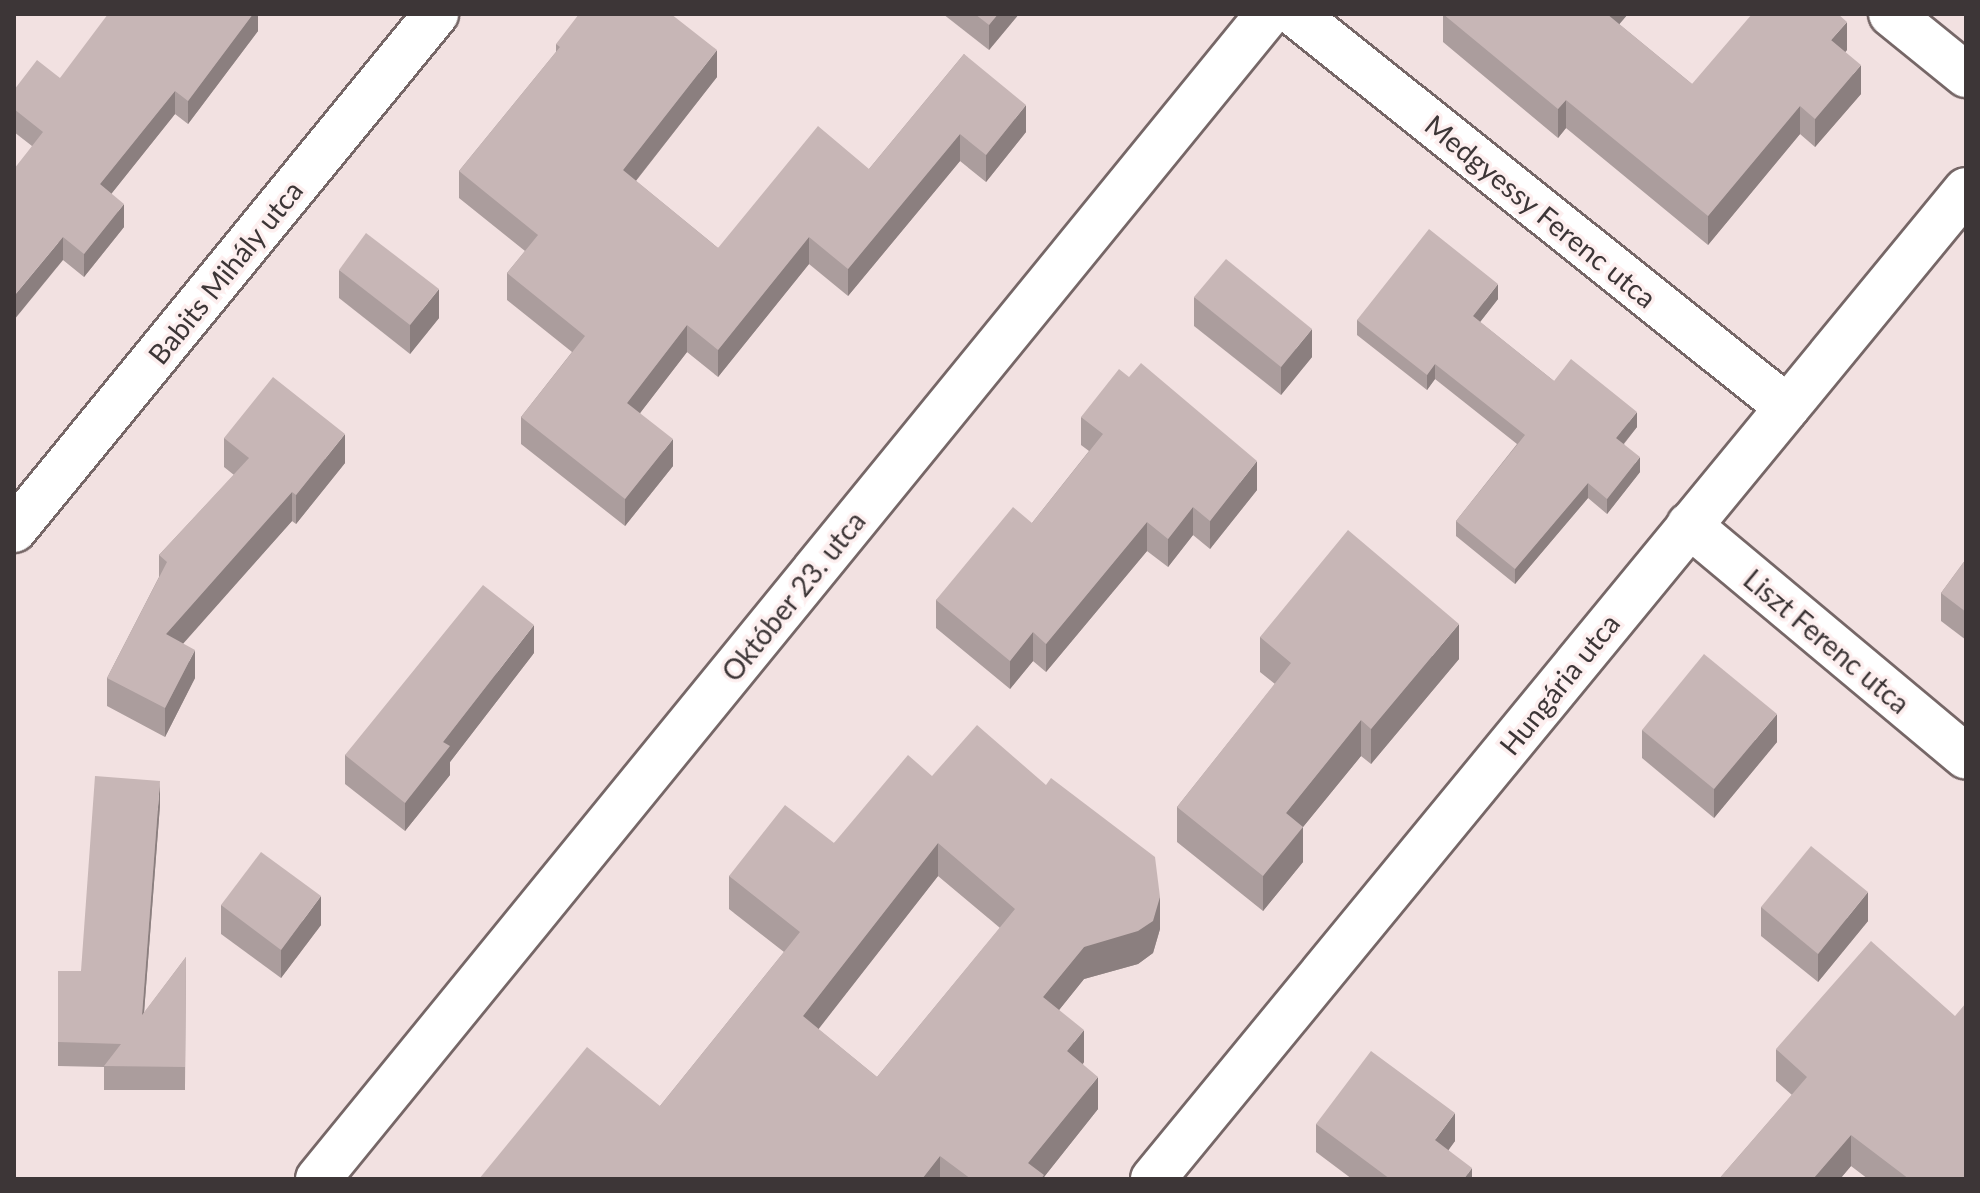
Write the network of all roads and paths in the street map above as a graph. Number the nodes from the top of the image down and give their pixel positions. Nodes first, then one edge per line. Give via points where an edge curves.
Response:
1 (436, 14) edge
2 (1268, 14) edge
3 (1295, 14) edge
4 (1891, 14) edge
5 (1966, 75) edge
6 (1966, 190) edge
7 (1787, 407) junction
8 (1689, 525) junction
9 (14, 530) edge
10 (1966, 757) edge
11 (318, 1179) edge
12 (1153, 1179) edge

1 - 9 street, Babits Mihály utca
2 - 11 street, Október 23. utca
3 - 7 street, Medgyessy Ferenc utca
4 - 5 street
6 - 7 street, Hungária utca
7 - 8 street, Hungária utca
8 - 10 street, Liszt Ferenc utca
8 - 12 street, Hungária utca

